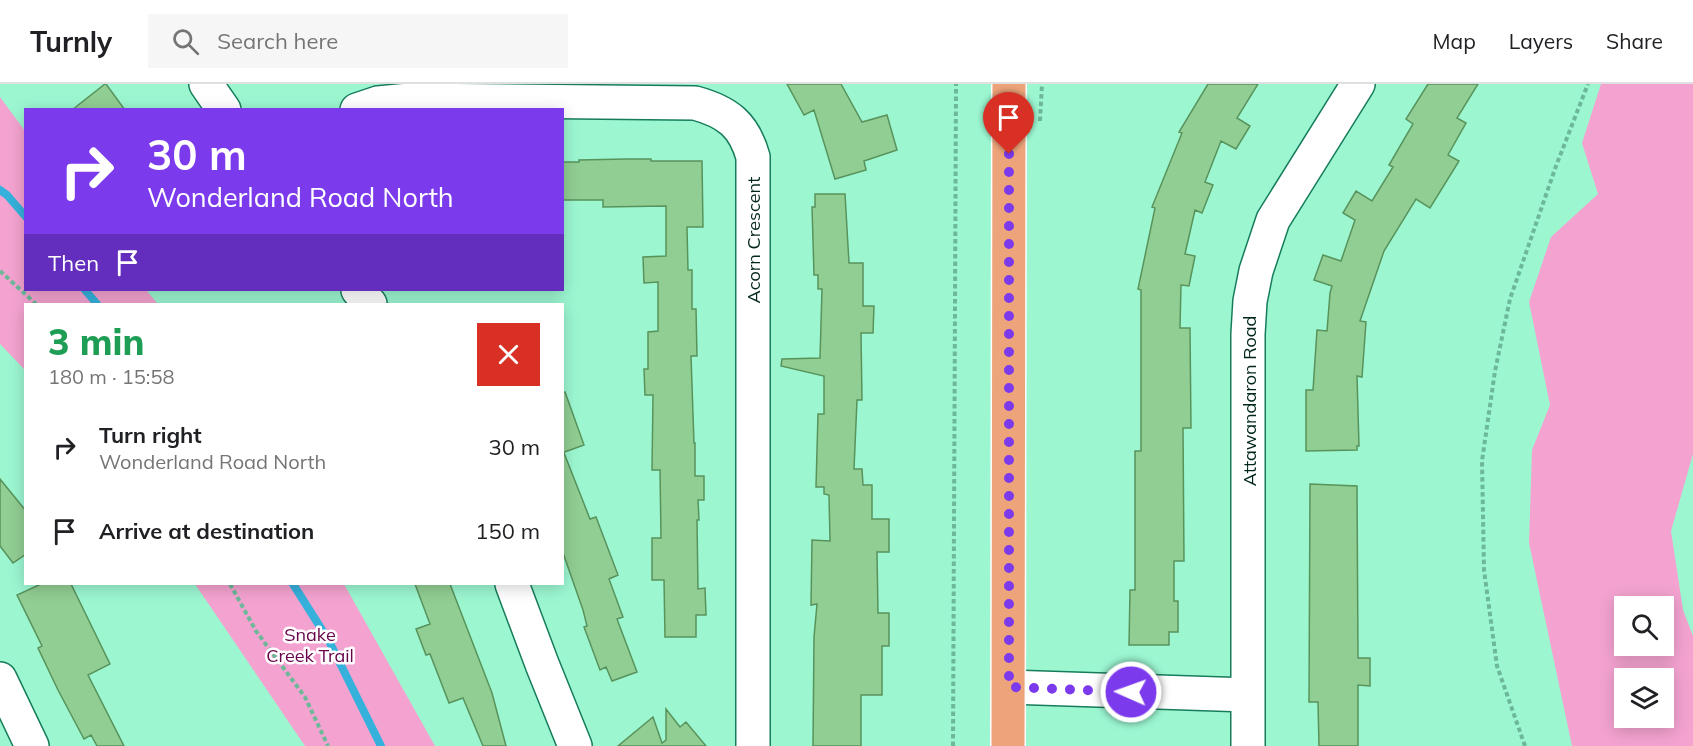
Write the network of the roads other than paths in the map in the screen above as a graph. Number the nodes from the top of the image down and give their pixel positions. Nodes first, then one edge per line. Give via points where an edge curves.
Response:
1 (207, 84) edge
2 (1009, 84) edge
3 (1358, 84) edge
4 (223, 108) edge
5 (363, 108) edge
6 (359, 291) edge
7 (369, 303) edge
8 (512, 585) edge
9 (0, 679) edge
10 (1009, 687) junction
11 (1248, 695) junction
12 (17, 732) edge
13 (574, 746) edge
14 (753, 746) edge
15 (1008, 746) edge
16 (1248, 746) edge

1 - 4 street
2 - 10 main road
3 - 11 street, Attawandaron Road via 1273,220 1250,301
5 - 14 street, Acorn Crescent via 409,100 695,103 726,115 748,140 753,158
6 - 7 street
8 - 13 street
9 - 12 street
10 - 11 street
10 - 15 main road
11 - 16 street, Attawandaron Road

